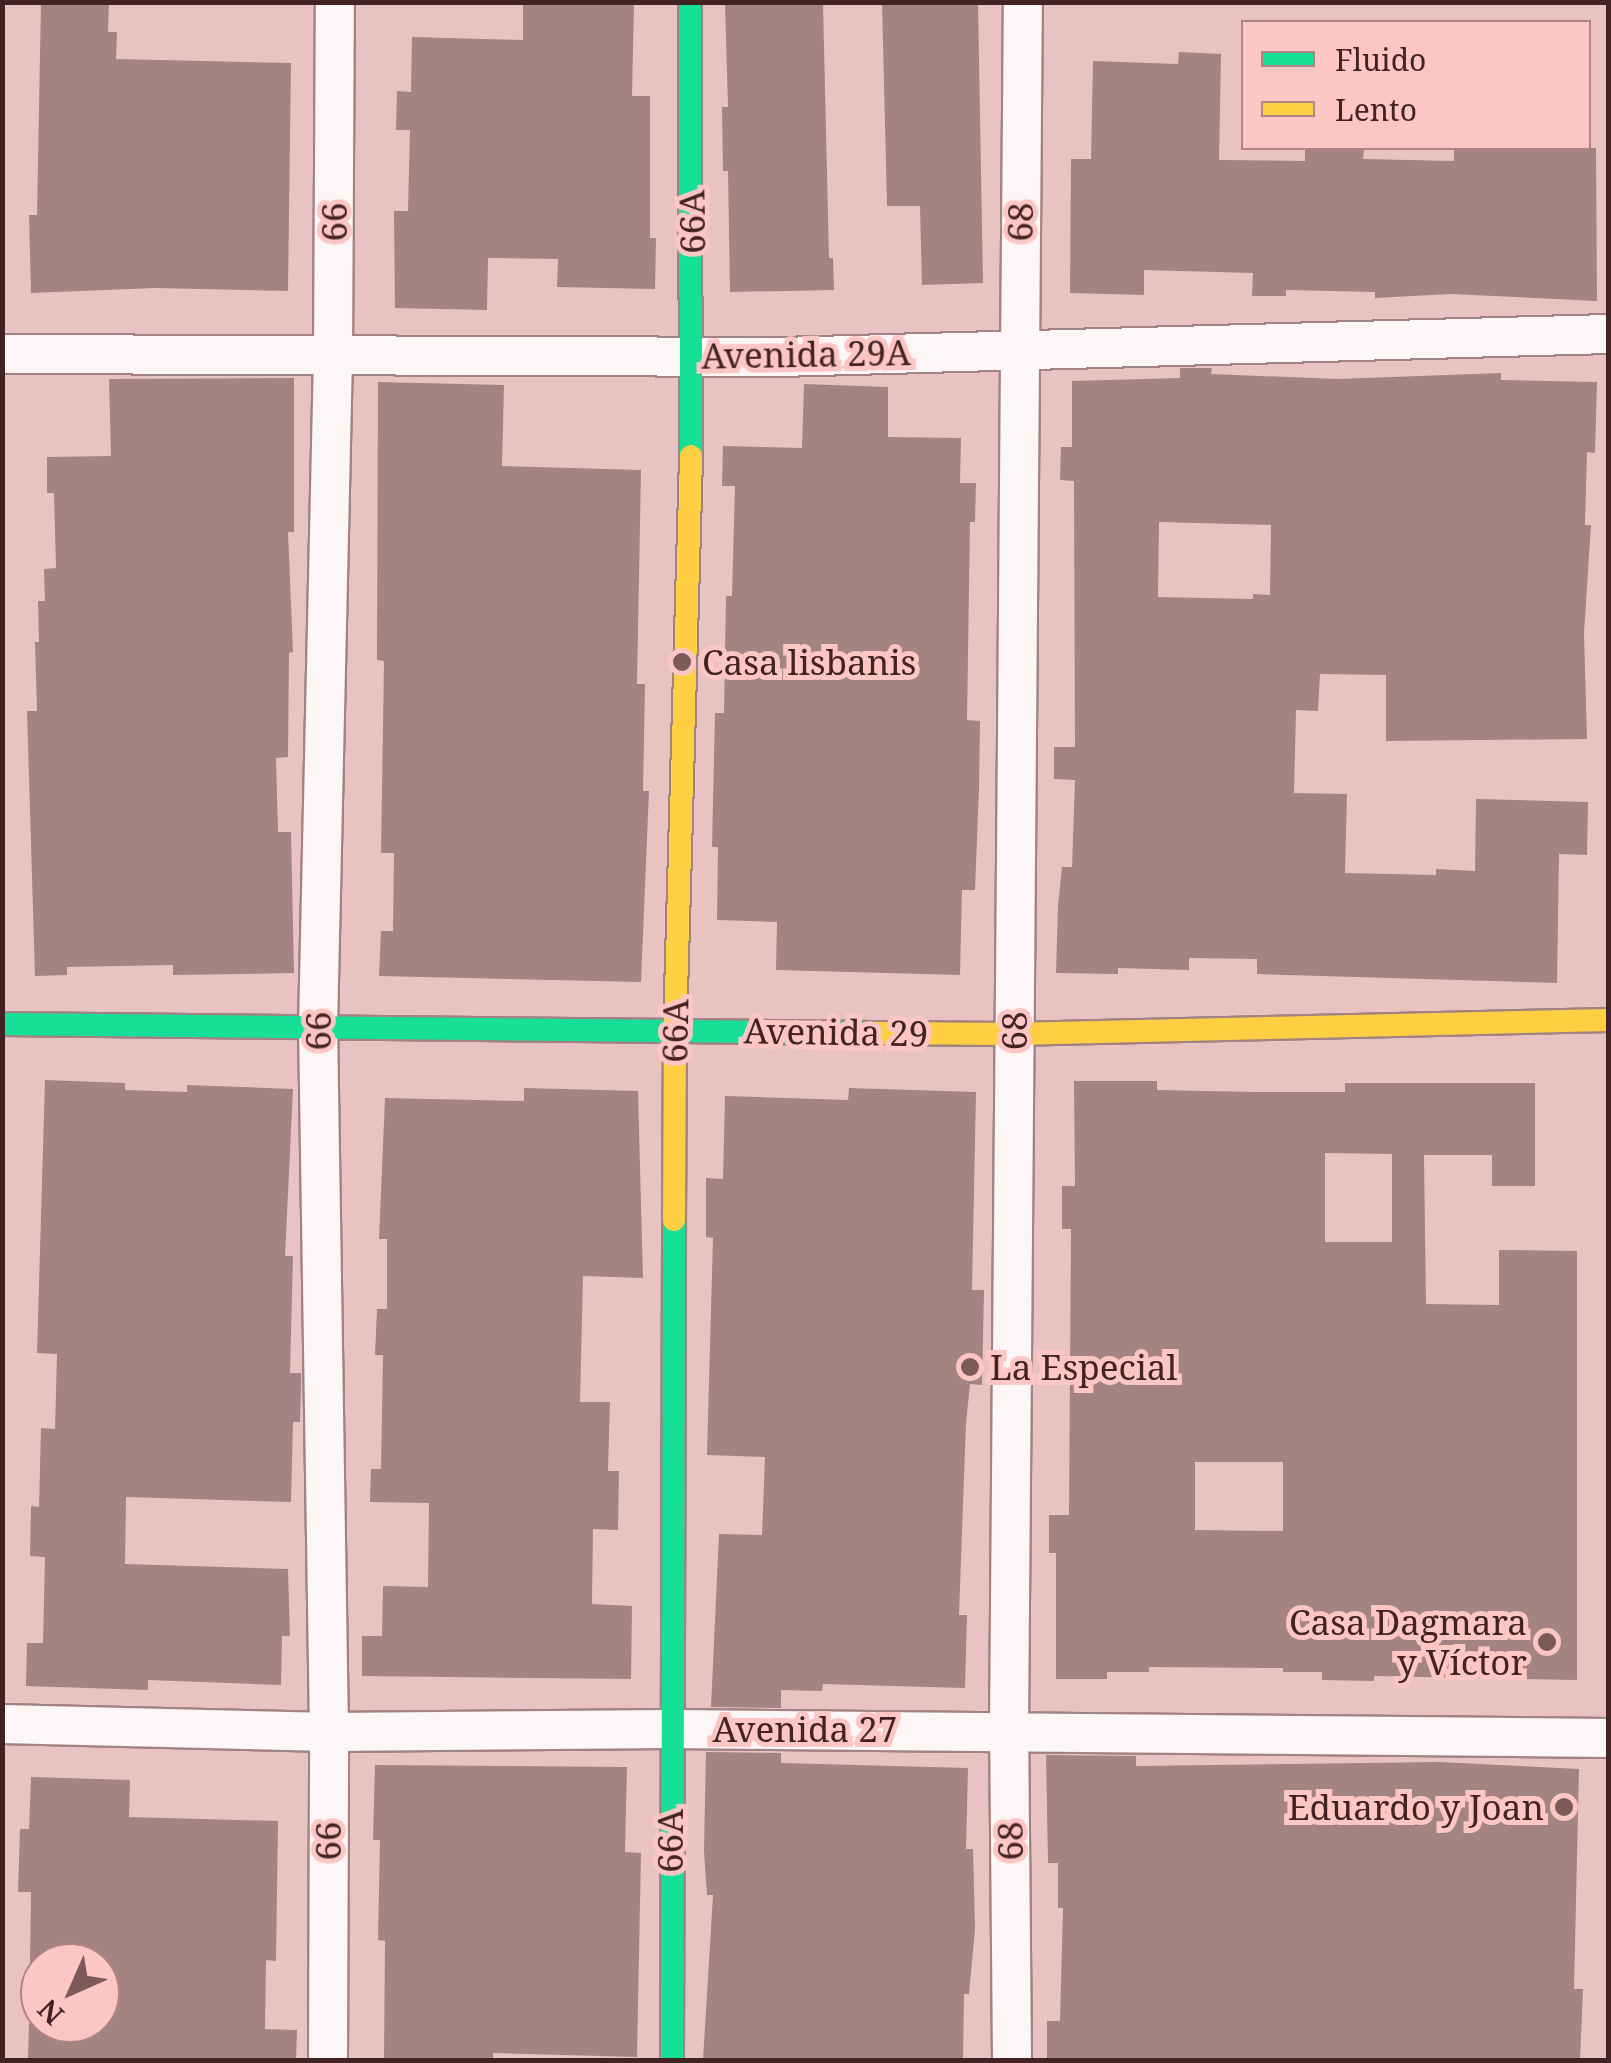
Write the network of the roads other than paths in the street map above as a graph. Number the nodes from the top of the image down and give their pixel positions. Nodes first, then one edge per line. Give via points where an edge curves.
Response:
1 (336, 2) edge
2 (690, 2) edge
3 (1023, 2) edge
4 (1608, 334) edge
5 (1019, 349) junction
6 (2, 354) edge
7 (694, 355) junction
8 (333, 358) junction
9 (1608, 1020) edge
10 (2, 1024) edge
11 (318, 1027) junction
12 (675, 1030) junction
13 (1014, 1034) junction
14 (2, 1724) edge
15 (670, 1728) junction
16 (1008, 1730) junction
17 (329, 1732) junction
18 (1608, 1738) edge
19 (328, 2060) edge
20 (672, 2060) edge
21 (1012, 2060) edge

1 - 8 street, 66
2 - 7 street, 66A
3 - 5 street, 68
4 - 5 street, Avenida 29A
5 - 7 street, Avenida 29A
5 - 13 street, 68
6 - 8 street, Avenida 29A
7 - 8 street, Avenida 29A
7 - 12 street, 66A
8 - 11 street, 66
9 - 13 street, Avenida 29
10 - 11 street, Avenida 29
11 - 12 street, Avenida 29
11 - 17 street, 66
12 - 13 street, Avenida 29
12 - 15 street, 66A
13 - 16 street, 68
14 - 17 street, Avenida 27
15 - 16 street, Avenida 27
15 - 17 street, Avenida 27
15 - 20 street, 66A
16 - 18 street, Avenida 27
16 - 21 street, 68
17 - 19 street, 66

